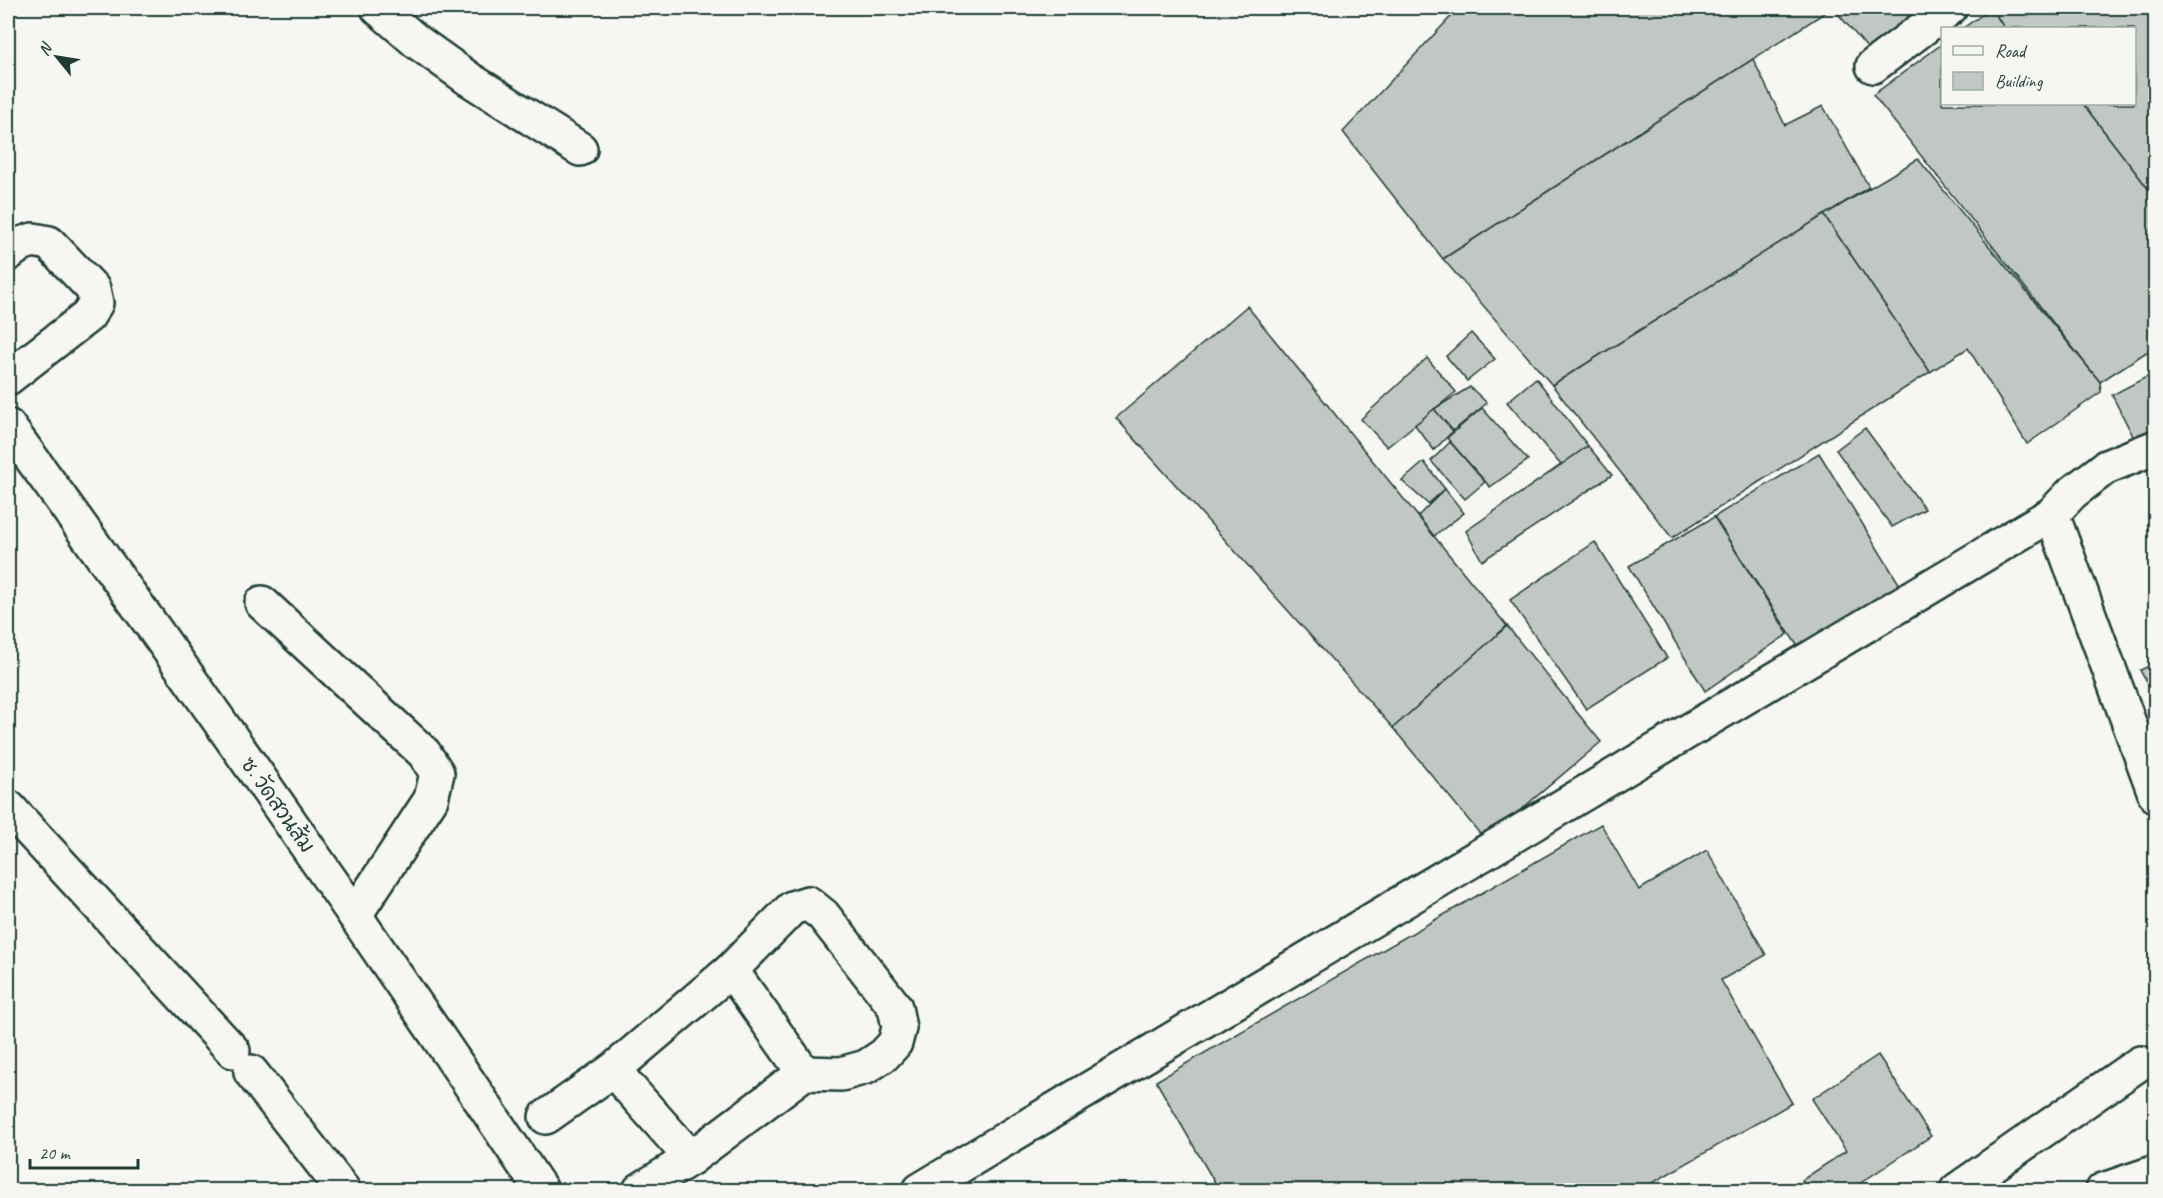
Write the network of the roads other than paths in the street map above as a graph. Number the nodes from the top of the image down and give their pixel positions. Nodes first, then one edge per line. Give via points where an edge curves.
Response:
1 (378, 8) edge
2 (1950, 8) edge
3 (1873, 66) dead end
4 (580, 149) dead end
5 (8, 254) edge
6 (8, 378) edge
7 (8, 426) edge
8 (2156, 447) edge
9 (2052, 514) junction
10 (262, 603) dead end
11 (2154, 791) edge
12 (8, 807) edge
13 (356, 915) junction
14 (731, 970) junction
15 (2140, 1063) dead end
16 (613, 1070) junction
17 (804, 1073) junction
18 (546, 1117) dead end
19 (691, 1158) junction
20 (2156, 1172) edge
21 (536, 1188) edge
22 (343, 1191) edge
23 (640, 1191) edge
24 (920, 1191) edge
25 (1958, 1191) edge
26 (2103, 1191) edge

1 - 4 street via 469,79
2 - 3 street
5 - 6 street via 33,240 49,243 93,289 96,303 88,316
7 - 13 street, ซ. วัดสวนส้ม
8 - 9 street via 2106,467
9 - 11 street
9 - 24 street
10 - 13 street via 424,753 437,773 431,799
12 - 22 street via 242,1061
13 - 21 street, ซ. วัดสวนส้ม
14 - 16 street
14 - 17 street
14 - 17 street via 792,908 808,903 823,915 895,1007 899,1028 895,1043 884,1055 866,1067 841,1074
15 - 25 street
16 - 18 street
16 - 19 street
17 - 19 street
19 - 23 street
20 - 26 street

